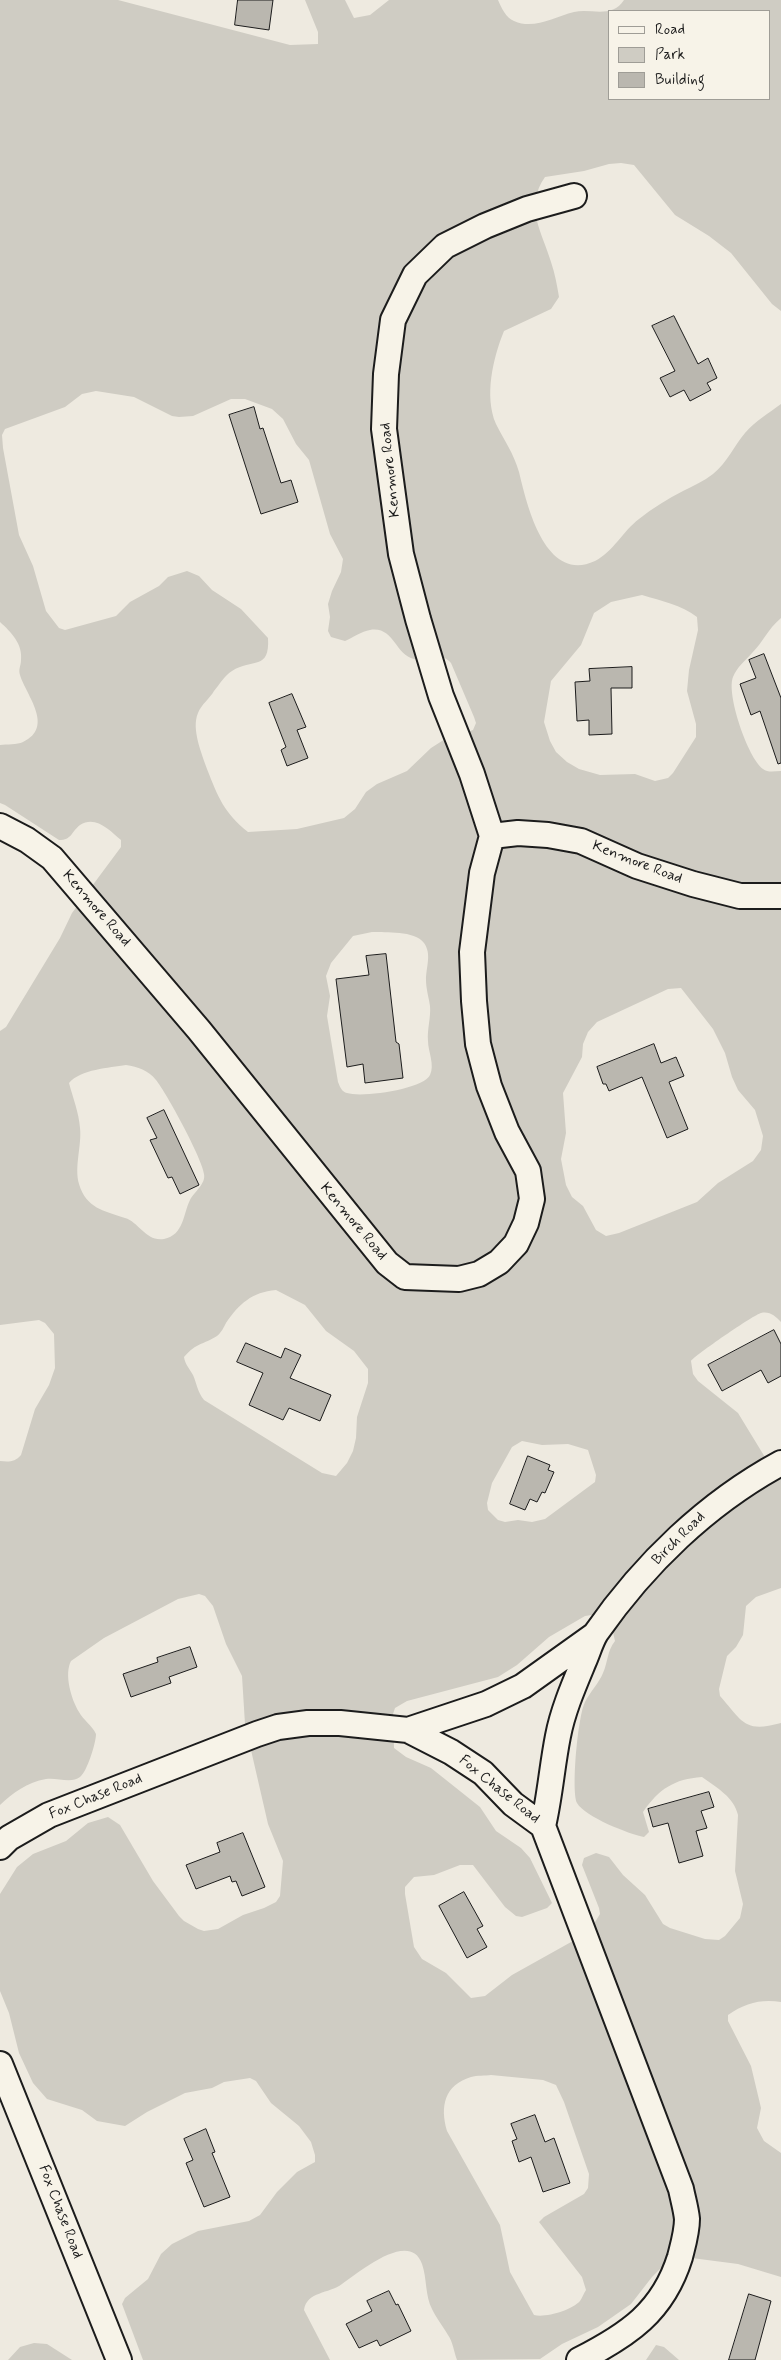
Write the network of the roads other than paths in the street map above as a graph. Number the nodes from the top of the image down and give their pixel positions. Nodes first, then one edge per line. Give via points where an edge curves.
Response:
1 (574, 196) dead end
2 (0, 826) edge
3 (492, 836) junction
4 (781, 896) edge
5 (781, 1464) edge
6 (595, 1635) junction
7 (408, 1730) junction
8 (543, 1826) junction
9 (0, 1848) edge
10 (0, 2064) edge
11 (9, 2112) edge
12 (119, 2360) edge
13 (579, 2360) edge

1 - 3 street, Kenmore Road via 527,209 445,246 415,275 393,320 386,374 384,429 401,554 441,696
2 - 3 street, Kenmore Road via 52,858 199,1030 387,1263 405,1277 430,1279 459,1279 479,1274 499,1262 516,1244 532,1199 528,1171 507,1132 489,1086 477,1036 472,952 482,873
3 - 4 street, Kenmore Road via 538,834 581,841 637,866 693,884 740,896
5 - 6 street, Birch Road via 710,1508 636,1583
6 - 7 street, Birch Road via 523,1686 486,1704
6 - 8 street, Birch Road via 571,1692 558,1736
7 - 8 street, Fox Chase Road via 451,1752 483,1774 513,1804
7 - 9 street, Fox Chase Road via 340,1723 278,1727 49,1815 16,1833
8 - 13 street, Fox Chase Road via 681,2189 687,2220 674,2277 663,2297 640,2323 609,2345
10 - 11 street, Fox Chase Road
11 - 12 street, Fox Chase Road

